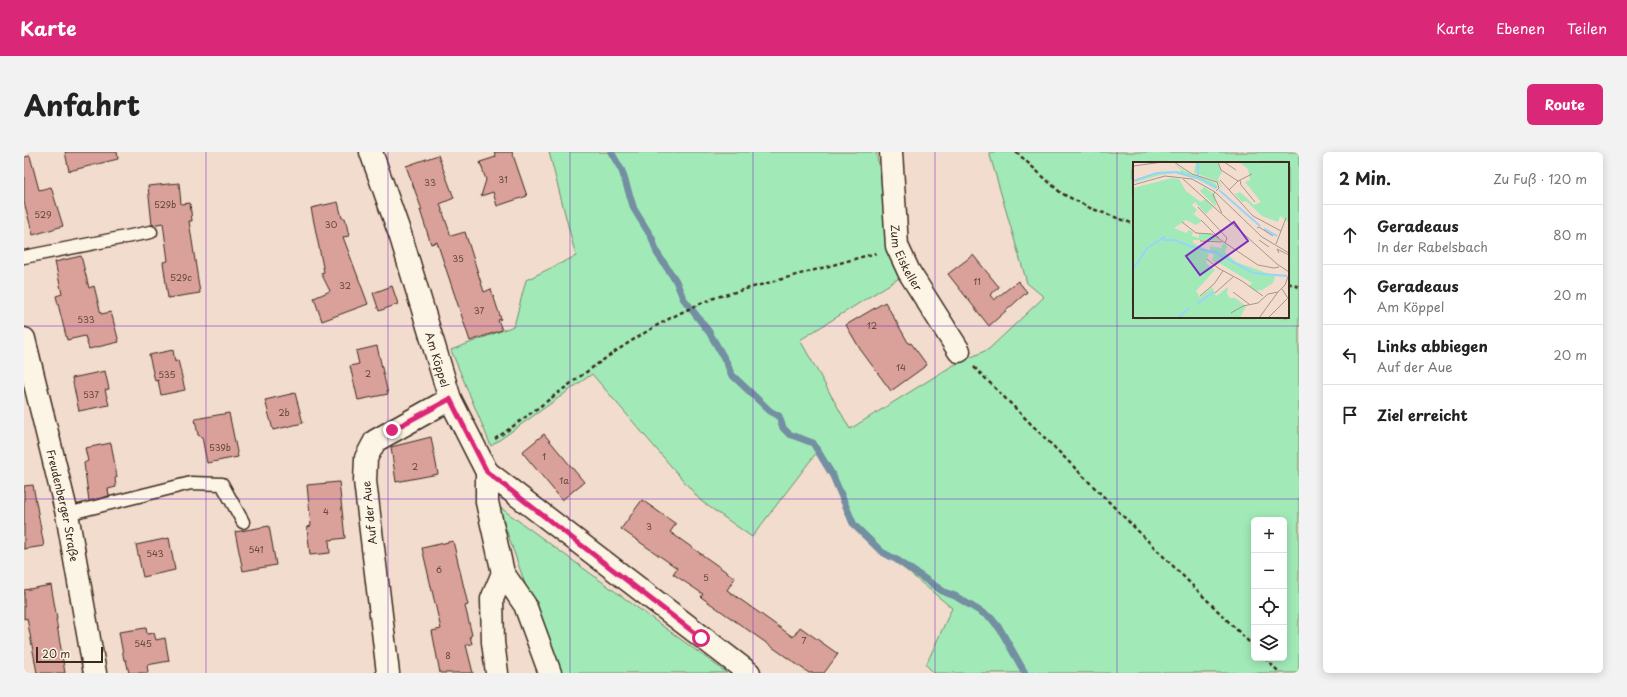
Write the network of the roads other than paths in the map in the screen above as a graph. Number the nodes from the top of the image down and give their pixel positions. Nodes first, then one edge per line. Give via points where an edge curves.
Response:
1 (371, 152) edge
2 (891, 152) edge
3 (151, 232) dead end
4 (24, 257) edge
5 (24, 339) edge
6 (959, 351) road end
7 (450, 399) junction
8 (487, 472) junction
9 (67, 514) junction
10 (243, 522) dead end
11 (503, 573) junction
12 (95, 673) edge
13 (388, 673) edge
14 (497, 673) edge
15 (550, 673) edge
16 (749, 673) edge

1 - 7 street, Am Köppel via 401,237
2 - 6 street, Zum Eiskeller via 897,246 909,272
3 - 4 lane
5 - 9 street, Freudenberger Straße
7 - 8 street, Am Köppel
7 - 13 street, Auf der Aue via 375,441 366,458 365,481
8 - 11 street, Am Köppel via 487,502
8 - 16 street
9 - 10 lane via 190,483 222,484
9 - 12 street, Freudenberger Straße
11 - 14 street via 492,599
11 - 15 street, Am Köppel via 524,605

